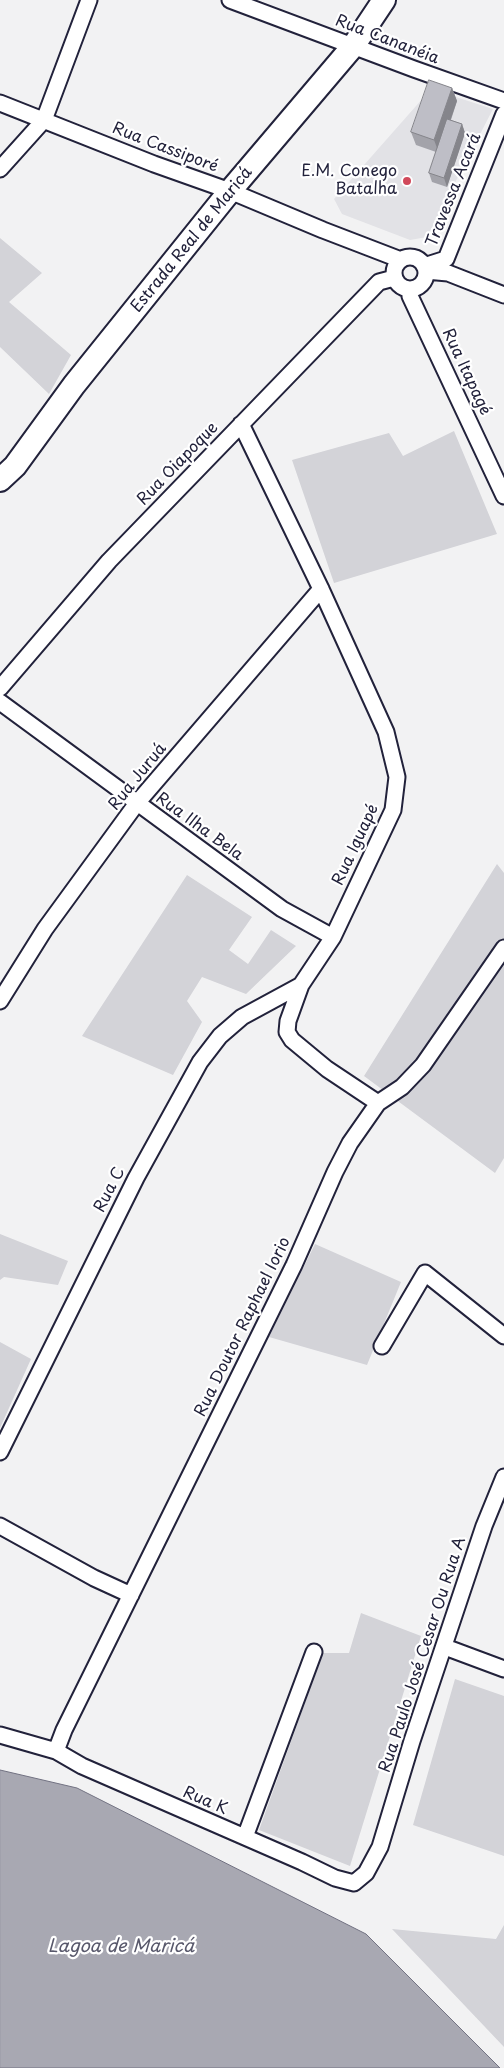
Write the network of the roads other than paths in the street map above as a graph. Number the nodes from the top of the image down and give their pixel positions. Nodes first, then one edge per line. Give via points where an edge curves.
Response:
1 (89, 0) edge
2 (230, 0) edge
3 (384, 0) edge
4 (354, 45) junction
5 (504, 100) edge
6 (0, 103) edge
7 (504, 114) edge
8 (44, 120) junction
9 (0, 169) edge
10 (230, 191) junction
11 (401, 260) junction
12 (425, 268) junction
13 (394, 278) junction
14 (410, 289) junction
15 (504, 295) edge
16 (241, 424) junction
17 (0, 480) edge
18 (504, 496) edge
19 (321, 589) junction
20 (0, 688) edge
21 (0, 702) edge
22 (137, 803) junction
23 (333, 937) junction
24 (504, 948) edge
25 (301, 985) junction
26 (0, 1001) edge
27 (378, 1103) junction
28 (504, 1336) edge
29 (382, 1346) dead end
30 (0, 1452) edge
31 (504, 1477) edge
32 (0, 1526) edge
33 (131, 1595) junction
34 (445, 1647) junction
35 (314, 1652) dead end
36 (504, 1669) edge
37 (0, 1735) edge
38 (56, 1751) junction
39 (245, 1837) junction
40 (380, 1846) joint

1 - 8 street
2 - 4 street, Rua Cananéia
3 - 4 main road, Estrada Real de Maricá
4 - 5 street, Rua Cananéia
4 - 10 main road, Estrada Real de Maricá
6 - 8 street, Rua Cassiporé
7 - 12 street, Travessa Acará via 446,259
8 - 9 street
8 - 10 street, Rua Cassiporé
10 - 11 street, Rua Cassiporé
10 - 17 main road, Estrada Real de Maricá
11 - 12 street, Rua Cassiporé via 411,257 421,261
11 - 13 street via 395,267
12 - 14 street via 424,282
12 - 15 street, Rua Cassiporé via 448,273
13 - 14 street via 400,286
13 - 16 street, Rua Oiapoque via 379,282
14 - 18 street, Rua Itapagé via 410,296
16 - 19 street, Rua Iguapé
16 - 20 street, Rua Oiapoque via 109,561
19 - 22 street, Rua Juruá
19 - 23 street, Rua Iguapé via 386,732 397,777 393,810
21 - 22 street, Rua Ilha Bela
22 - 23 street, Rua Ilha Bela via 282,909
22 - 26 street, Rua Juruá via 45,929
23 - 25 street, Rua Iguapé
24 - 27 street, Rua Doutor Raphael Iorio via 423,1066 402,1087
25 - 27 street, Rua Iguapé via 288,1022 287,1032 292,1040 327,1069
25 - 30 street, Rua C via 242,1017 220,1036 200,1062 136,1178
27 - 33 street, Rua Doutor Raphael Iorio via 350,1143 335,1172 294,1265
28 - 29 street via 425,1274
31 - 34 street, Rua Paulo José Cesar Ou Rua A via 484,1526
32 - 33 street
33 - 38 street, Rua Doutor Raphael Iorio
34 - 36 street
34 - 40 street, Rua Paulo José Cesar Ou Rua A
35 - 39 street
37 - 38 street, Rua K
38 - 39 street, Rua K via 82,1766
39 - 40 street, Rua K via 335,1878 354,1883 366,1873

